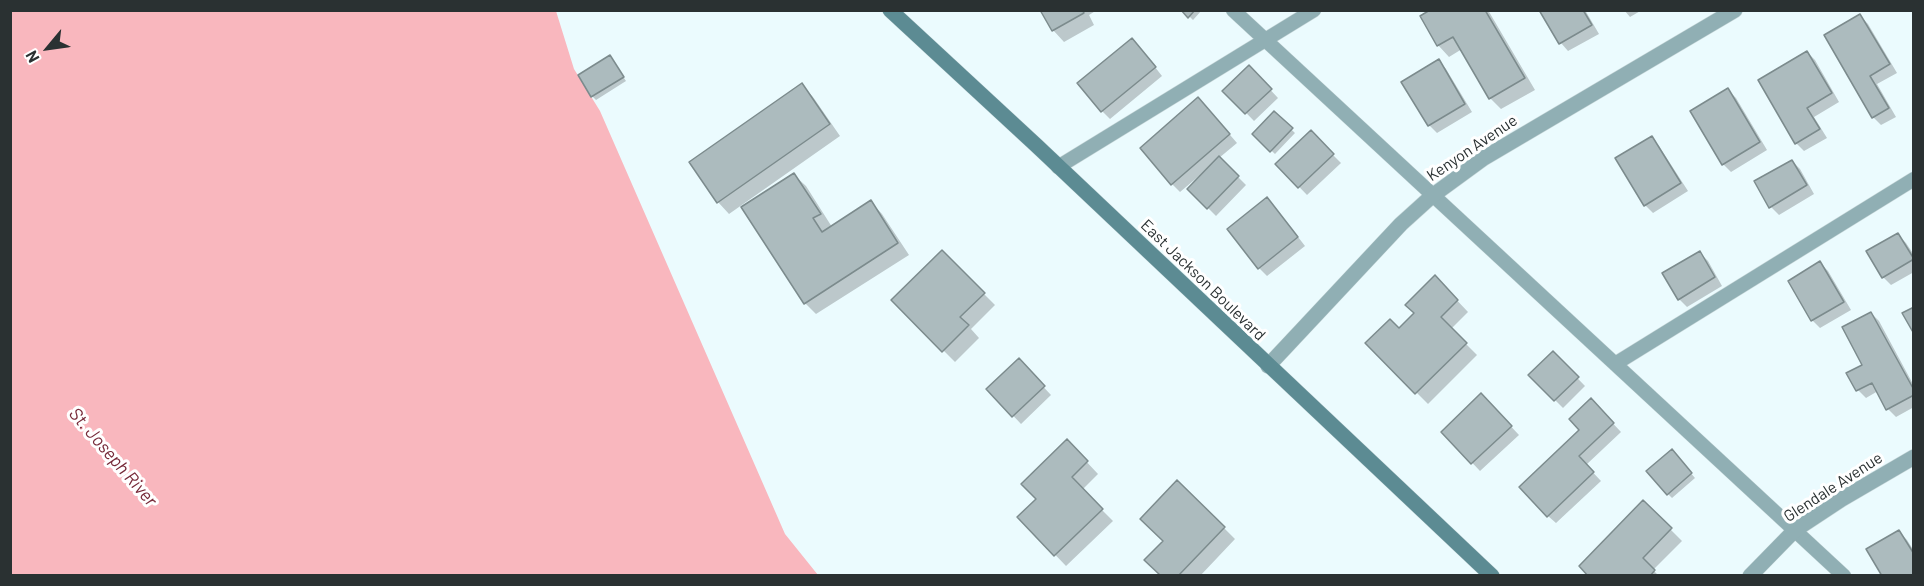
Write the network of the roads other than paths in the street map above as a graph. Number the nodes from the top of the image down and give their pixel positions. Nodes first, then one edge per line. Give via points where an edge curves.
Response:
1 (891, 10) edge
2 (1233, 10) edge
3 (1314, 10) edge
4 (1735, 10) edge
5 (1265, 40) junction
6 (1058, 167) junction
7 (1914, 179) edge
8 (1432, 196) junction
9 (1614, 364) junction
10 (1268, 366) junction
11 (1914, 457) edge
12 (1795, 530) junction
13 (1492, 576) edge
14 (1750, 576) edge
15 (1844, 576) edge

1 - 6 main road, East Jackson Boulevard
2 - 5 lane
3 - 5 lane
4 - 8 street, Kenyon Avenue via 1484,158
5 - 6 lane
5 - 8 lane
6 - 10 main road, East Jackson Boulevard
7 - 9 lane
8 - 9 lane
8 - 10 street, Kenyon Avenue
9 - 12 lane
10 - 13 main road, East Jackson Boulevard
11 - 12 street, Glendale Avenue
12 - 14 street, Glendale Avenue
12 - 15 lane

